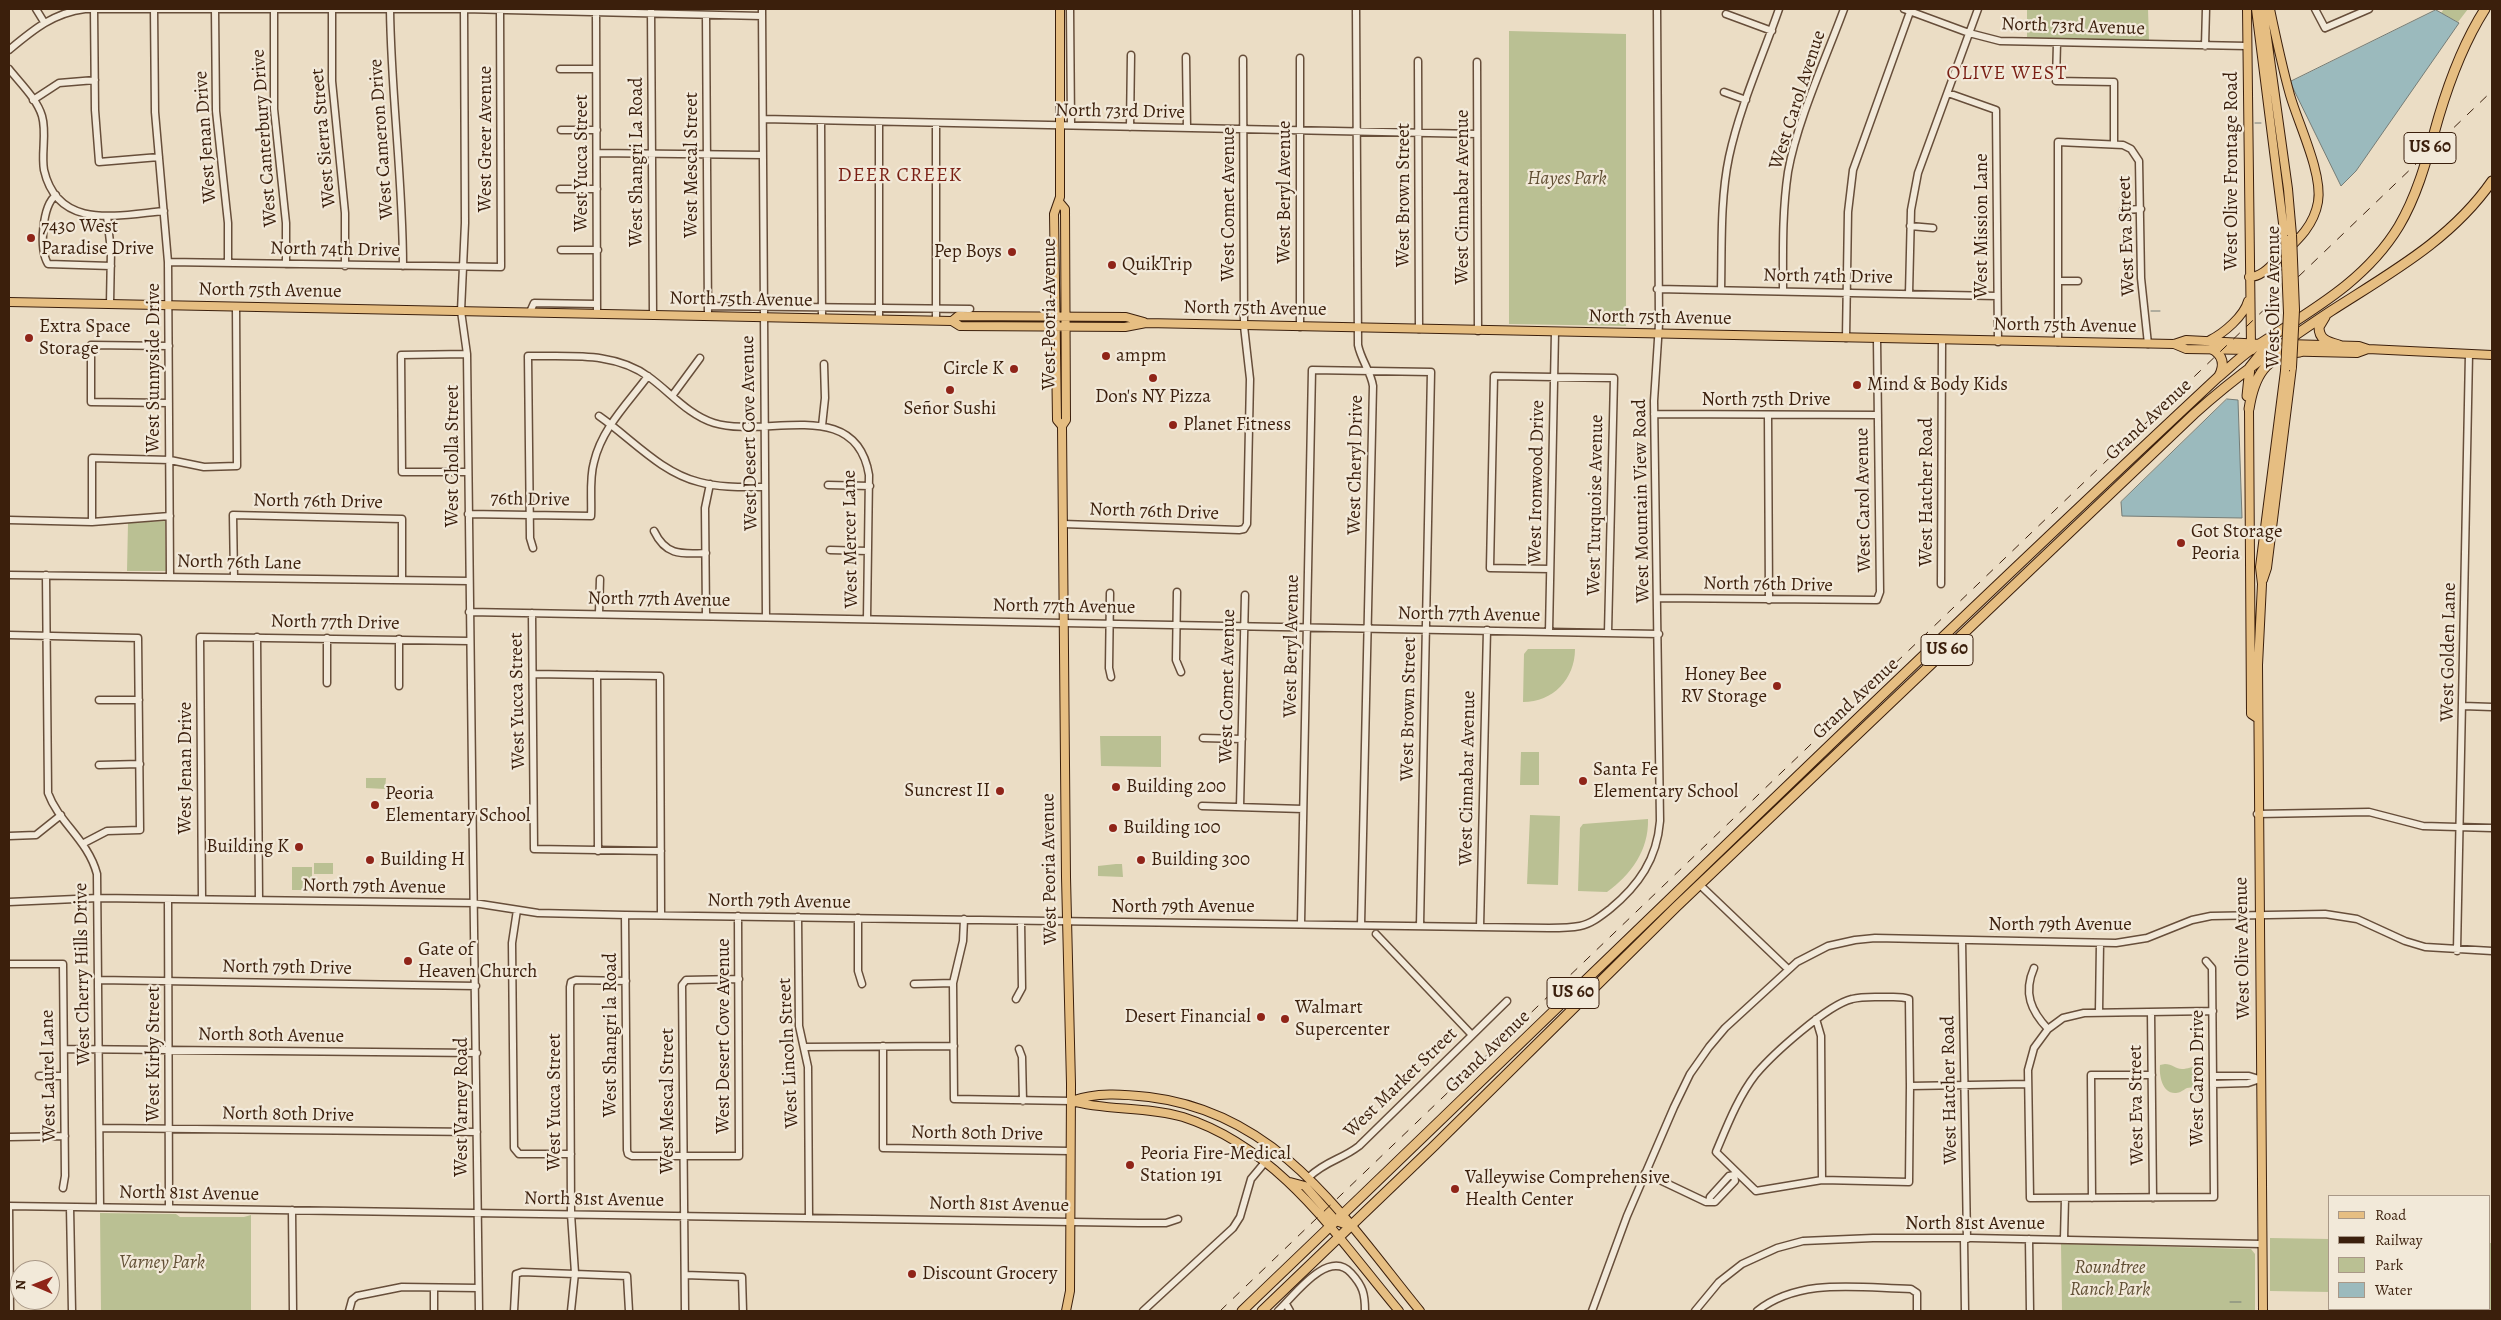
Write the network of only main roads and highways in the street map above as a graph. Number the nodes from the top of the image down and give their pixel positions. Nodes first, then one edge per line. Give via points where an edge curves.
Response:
1 (1060, 9) edge
2 (2247, 9) edge
3 (2256, 9) edge
4 (2263, 9) edge
5 (2270, 9) edge
6 (2485, 9) edge
7 (2492, 181) edge
8 (1060, 203) junction
9 (1054, 233) junction
10 (1066, 233) junction
11 (2288, 237) junction
12 (2249, 277) junction
13 (2249, 297) junction
14 (9, 302) edge
15 (2330, 312) junction
16 (1054, 315) junction
17 (1066, 315) junction
18 (979, 316) junction
19 (952, 321) junction
20 (1146, 323) junction
21 (960, 326) junction
22 (1055, 327) junction
23 (1066, 327) junction
24 (2281, 344) junction
25 (2210, 345) junction
26 (2339, 345) junction
27 (2261, 347) junction
28 (2368, 349) junction
29 (2300, 352) junction
30 (2492, 355) edge
31 (2250, 367) junction
32 (2242, 373) junction
33 (2217, 378) junction
34 (2222, 389) junction
35 (2247, 396) junction
36 (2250, 409) junction
37 (1062, 426) junction
38 (1937, 645) junction
39 (1944, 653) junction
40 (2254, 693) junction
41 (1071, 1100) junction
42 (1228, 1120) junction
43 (1221, 1133) junction
44 (1336, 1221) junction
45 (1350, 1226) junction
46 (1338, 1238) junction
47 (1066, 1311) edge
48 (1242, 1311) edge
49 (1262, 1311) edge
50 (1399, 1311) edge
51 (1420, 1311) edge
52 (2263, 1311) edge

1 - 8 main road, West Peoria Avenue
2 - 12 main road, West Olive Frontage Road
3 - 11 main road, West Olive Avenue
4 - 11 main road, West Olive Avenue via 2288,189
5 - 12 main road via 2290,95 2317,176 2318,201 2314,216 2299,239 2259,276
6 - 27 highway, US 60 via 2455,69 2420,180 2399,226 2358,275
7 - 15 highway, Grand Avenue / US 60 via 2471,209 2442,238
8 - 9 main road, West Peoria Avenue via 1054,214
8 - 10 main road, West Peoria Avenue via 1065,209
9 - 10 main road
9 - 16 main road, West Peoria Avenue
10 - 17 main road, West Peoria Avenue
11 - 40 main road, West Olive Avenue, bridge via 2289,369 2260,567 2262,584
12 - 13 main road, West Olive Frontage Road
13 - 25 main road via 2245,310
13 - 27 main road, West Olive Frontage Road
14 - 19 main road, North 75th Avenue
15 - 24 highway, Grand Avenue / US 60
15 - 26 highway via 2321,322 2320,333 2324,339
16 - 17 main road, North 75th Avenue
16 - 18 main road, North 75th Avenue
16 - 22 main road, West Peoria Avenue
17 - 20 main road, North 75th Avenue via 1126,317
17 - 23 main road, West Peoria Avenue
18 - 19 main road, North 75th Avenue via 958,316
18 - 21 main road via 978,320
19 - 21 main road, North 75th Avenue
20 - 23 main road, North 75th Avenue via 1125,328
20 - 25 main road, North 75th Avenue via 2174,344 2186,349
21 - 22 main road, North 75th Avenue
22 - 23 main road, North 75th Avenue
22 - 37 main road, West Peoria Avenue via 1056,420
23 - 37 main road, West Peoria Avenue via 1066,420
24 - 26 main road, North 75th Avenue
24 - 27 highway, Grand Avenue / US 60
25 - 27 main road, North 75th Avenue
25 - 33 highway via 2222,360 2222,370
26 - 28 main road, North 75th Avenue
27 - 29 main road, North 75th Avenue
27 - 31 highway, Grand Avenue / US 60
27 - 32 highway
27 - 33 highway, Grand Avenue / US 60
28 - 29 main road, North 75th Avenue via 2357,353
28 - 30 main road, North 75th Avenue
29 - 36 highway via 2284,355 2263,369 2253,388
31 - 32 highway, Grand Avenue / US 60
31 - 35 highway
32 - 34 highway, Grand Avenue / US 60
33 - 38 highway, Grand Avenue / US 60
34 - 35 highway via 2236,386
34 - 39 highway, Grand Avenue / US 60
35 - 36 highway
36 - 40 main road
37 - 41 main road, West Peoria Avenue
38 - 39 highway
38 - 44 highway, Grand Avenue / US 60 via 1734,836
39 - 45 highway, Grand Avenue / US 60
40 - 52 main road, West Olive Avenue via 2251,714 2257,718
41 - 42 main road via 1087,1095 1156,1098 1187,1104
41 - 43 main road via 1087,1105 1130,1107 1172,1114
41 - 47 main road, West Peoria Avenue via 1070,1292
42 - 43 main road
42 - 44 main road via 1270,1143 1309,1177
43 - 44 main road via 1266,1161
44 - 45 main road
44 - 46 main road
44 - 48 highway, Grand Avenue / US 60
45 - 46 highway, Grand Avenue / US 60
45 - 51 main road
46 - 49 highway, Grand Avenue / US 60
46 - 50 main road

